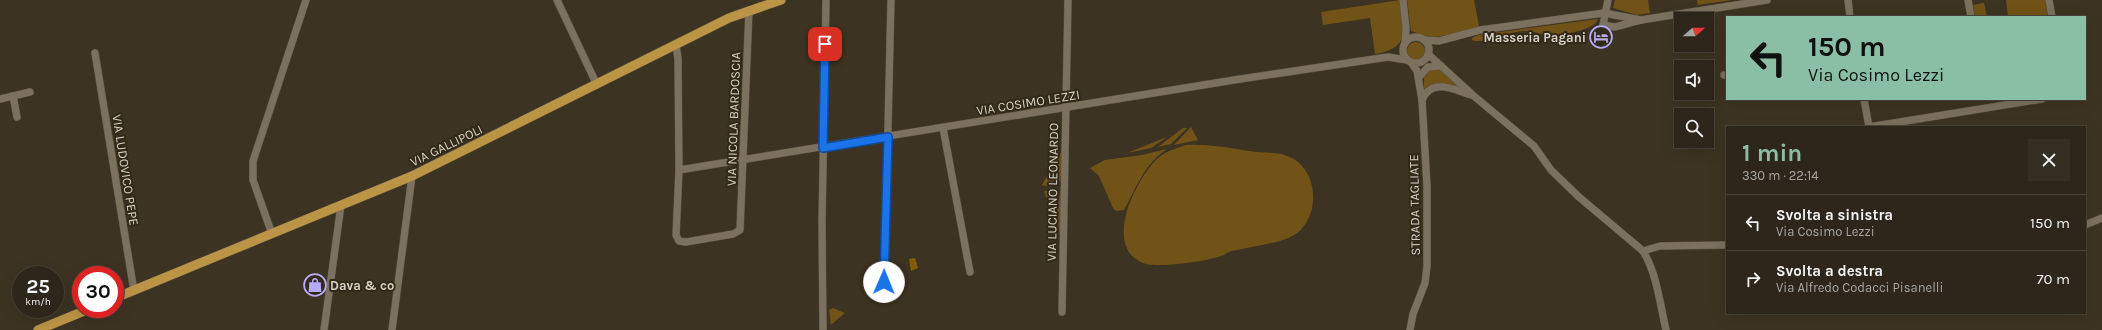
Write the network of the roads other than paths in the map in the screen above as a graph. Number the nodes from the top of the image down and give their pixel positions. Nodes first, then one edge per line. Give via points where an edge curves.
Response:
1 (306, 0) edge
2 (557, 0) edge
3 (781, 0) edge
4 (826, 0) edge
5 (891, 0) edge
6 (1068, 0) edge
7 (1403, 0) edge
8 (1608, 0) edge
9 (1767, 0) edge
10 (1848, 0) edge
11 (1968, 0) edge
12 (2049, 0) edge
13 (749, 10) junction
14 (1604, 13) junction
15 (1850, 16) edge
16 (1970, 16) edge
17 (2052, 16) edge
18 (1641, 20) junction
19 (1406, 28) junction
20 (1413, 38) junction
21 (1424, 40) junction
22 (1444, 40) junction
23 (676, 44) junction
24 (1404, 45) junction
25 (1429, 52) junction
26 (95, 53) dead end
27 (1381, 58) junction
28 (1409, 61) junction
29 (1422, 62) junction
30 (1442, 66) junction
31 (1418, 77) junction
32 (597, 85) junction
33 (30, 92) dead end
34 (13, 96) junction
35 (1475, 97) junction
36 (0, 99) edge
37 (1422, 100) junction
38 (1864, 100) edge
39 (1984, 100) edge
40 (2036, 100) edge
41 (1066, 107) junction
42 (1985, 108) junction
43 (17, 117) dead end
44 (1869, 126) edge
45 (1875, 126) edge
46 (943, 128) junction
47 (888, 137) junction
48 (823, 148) junction
49 (744, 160) junction
50 (679, 170) junction
51 (412, 176) junction
52 (340, 205) junction
53 (2102, 218) edge
54 (2086, 226) edge
55 (272, 234) junction
56 (1726, 245) edge
57 (1643, 251) junction
58 (970, 272) dead end
59 (134, 291) junction
60 (124, 295) edge
61 (884, 297) dead end
62 (1062, 312) dead end
63 (72, 316) edge
64 (38, 330) edge
65 (324, 330) edge
66 (392, 330) edge
67 (823, 330) edge
68 (1410, 330) edge
69 (1666, 330) edge

1 - 55 street via 253,161 253,180
2 - 32 street
3 - 13 main road, VIA GALLIPOLI
4 - 48 street
5 - 47 street
6 - 41 street, VIA LUCIANO LEONARDO
7 - 19 street
8 - 14 street
9 - 18 street
10 - 15 street
11 - 16 street
12 - 17 street
13 - 23 main road, VIA GALLIPOLI
13 - 49 street, VIA NICOLA BARDOSCIA
14 - 18 street
14 - 18 street via 1603,25 1615,27
14 - 22 street via 1480,30
19 - 20 street
19 - 24 street
20 - 21 street
20 - 24 street
21 - 22 street
21 - 25 street
22 - 25 street
23 - 32 main road, VIA GALLIPOLI
23 - 50 street
24 - 27 street, VIA COSIMO LEZZI
24 - 28 street via 1404,54
25 - 29 street
25 - 30 street
26 - 59 street, VIA LUDOVICO PEPE
27 - 28 street, VIA COSIMO LEZZI via 1395,57
27 - 41 street, VIA COSIMO LEZZI
28 - 29 street
28 - 31 street, STRADA TAGLIATE via 1415,66
29 - 30 street
30 - 31 street via 1428,67
30 - 35 street
31 - 37 street, STRADA TAGLIATE
32 - 51 main road, VIA GALLIPOLI
33 - 34 street
34 - 36 street
34 - 43 street
35 - 37 street via 1444,86 1436,86 1428,90
35 - 57 street via 1534,146 1551,170
37 - 68 street, STRADA TAGLIATE via 1427,186 1427,275
38 - 44 street
39 - 42 street
40 - 42 street
41 - 46 street, VIA COSIMO LEZZI
41 - 62 street, VIA LUCIANO LEONARDO
42 - 45 street
46 - 47 street, VIA COSIMO LEZZI
46 - 58 street
47 - 48 street, VIA COSIMO LEZZI
47 - 61 street
48 - 49 street, VIA COSIMO LEZZI
48 - 67 street
49 - 50 street, VIA COSIMO LEZZI
49 - 50 street, VIA NICOLA BARDOSCIA via 740,230 733,234 686,242 679,241 676,235
51 - 52 main road, VIA GALLIPOLI
51 - 66 street
52 - 55 main road, VIA GALLIPOLI
52 - 65 street
53 - 54 street
55 - 59 main road, VIA GALLIPOLI
56 - 57 street via 1660,246
57 - 69 street via 1651,268
59 - 60 main road, VIA GALLIPOLI
63 - 64 main road

